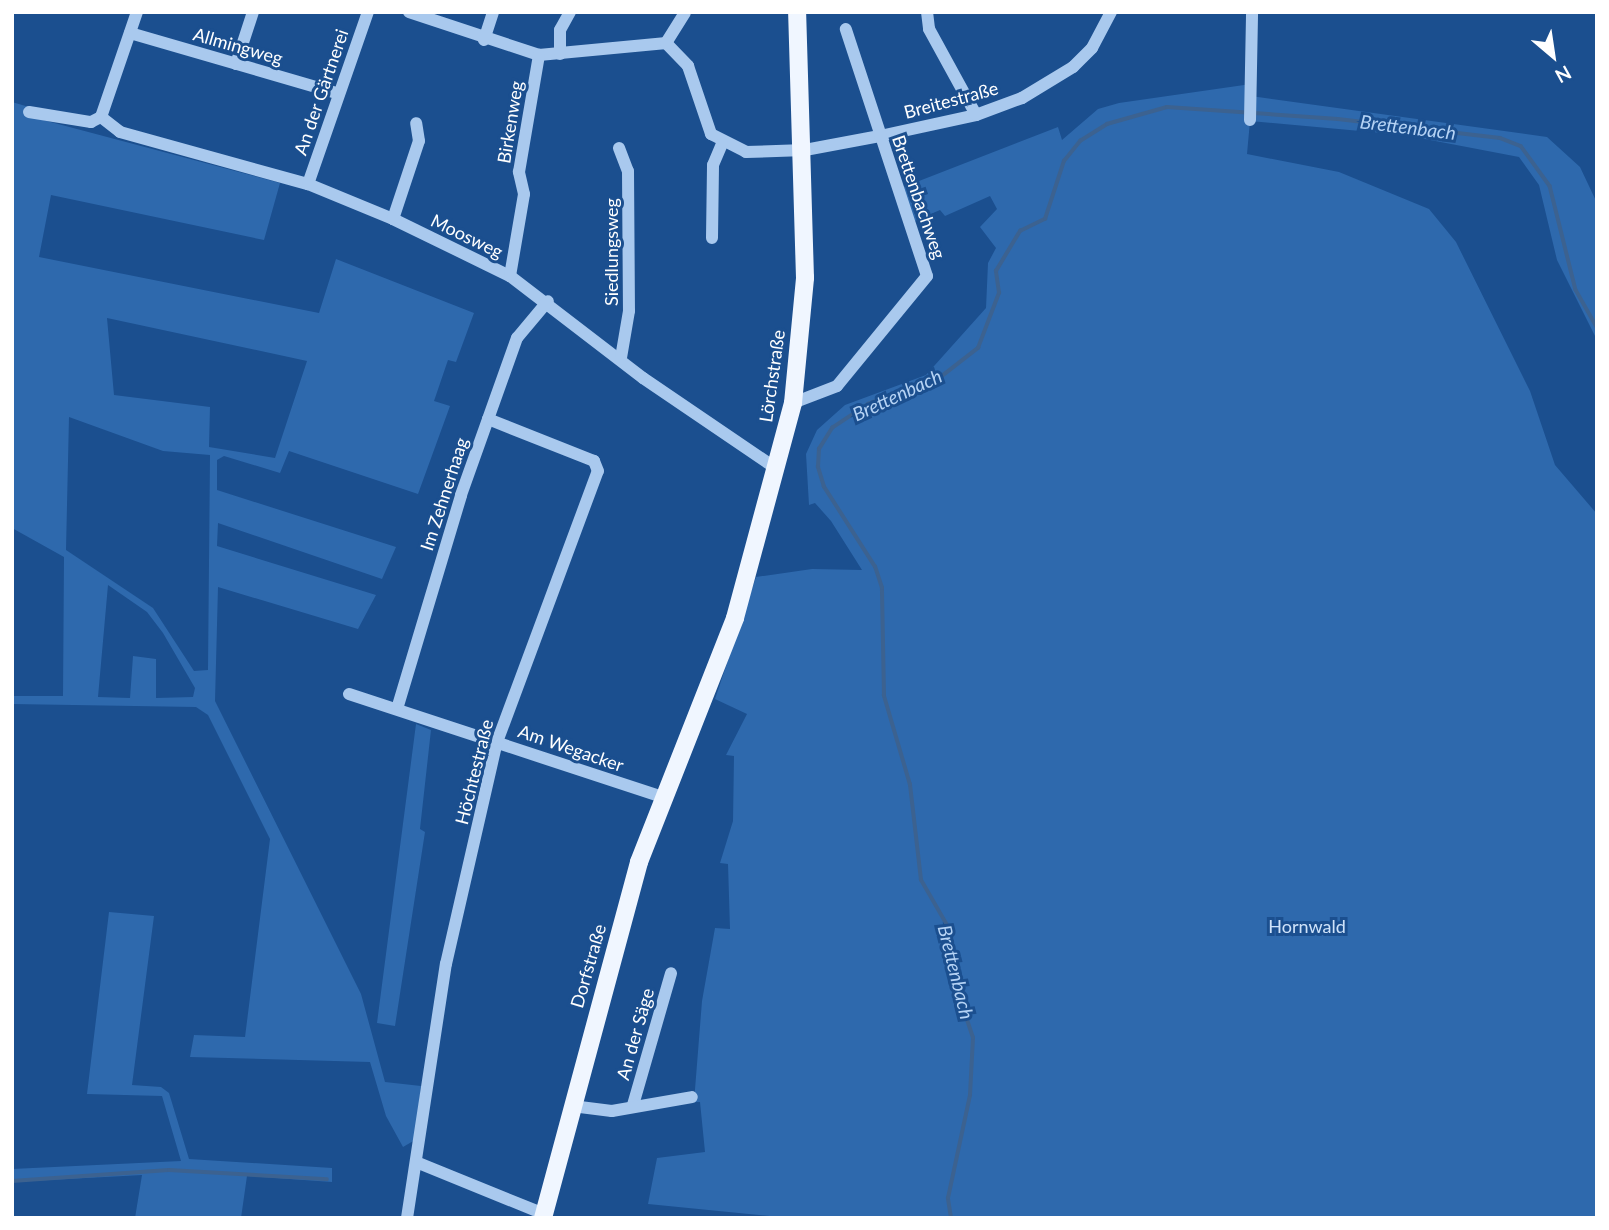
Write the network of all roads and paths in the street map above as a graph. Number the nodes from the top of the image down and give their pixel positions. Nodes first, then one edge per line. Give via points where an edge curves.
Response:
1 (137, 12) edge
2 (253, 12) edge
3 (368, 12) edge
4 (409, 12) edge
5 (493, 12) edge
6 (570, 12) edge
7 (685, 12) edge
8 (797, 12) edge
9 (927, 12) edge
10 (1111, 12) edge
11 (1252, 12) edge
12 (846, 29) dead end
13 (130, 33) junction
14 (484, 40) junction
15 (666, 43) junction
16 (561, 54) junction
17 (539, 55) junction
18 (236, 64) junction
19 (336, 93) junction
20 (29, 112) dead end
21 (1251, 114) dead end
22 (976, 115) junction
23 (101, 117) junction
24 (416, 122) dead end
25 (880, 136) junction
26 (722, 144) junction
27 (619, 148) dead end
28 (805, 150) junction
29 (307, 184) junction
30 (393, 219) junction
31 (712, 237) dead end
32 (510, 276) junction
33 (548, 301) junction
34 (621, 358) junction
35 (793, 403) junction
36 (488, 419) junction
37 (777, 469) junction
38 (349, 694) dead end
39 (397, 709) junction
40 (690, 732) joint
41 (497, 742) junction
42 (662, 797) junction
43 (671, 973) dead end
44 (692, 1097) dead end
45 (633, 1105) junction
46 (572, 1106) junction
47 (416, 1162) junction
48 (543, 1216) edge
49 (407, 1218) edge

1 - 13 street
2 - 18 street
3 - 19 street, An der Gärtnerei
4 - 14 street
5 - 14 street
6 - 16 street via 560,30
7 - 15 street
8 - 28 main road, Lörchstraße
9 - 22 street via 929,29 955,68
10 - 22 street, Breitestraße via 1092,48 1073,67 1022,98
11 - 21 street
12 - 25 street, Brettenbachweg
13 - 18 street, Allmingweg
13 - 23 street
14 - 17 street
15 - 16 street
15 - 26 street via 688,66 705,120
16 - 17 street
17 - 32 street, Birkenweg via 519,172 524,194
18 - 19 street, Allmingweg
19 - 29 street, An der Gärtnerei
20 - 23 street via 91,122
22 - 25 street, Breitestraße
23 - 29 street, Moosweg via 120,132
24 - 30 street via 419,141
25 - 28 street, Breitestraße
25 - 35 street, Brettenbachweg via 928,276 837,386
26 - 28 street, Breitestraße via 746,152
26 - 31 street via 713,165
27 - 34 street, Siedlungsweg via 628,171 629,311
28 - 35 main road, Lörchstraße via 805,278
29 - 30 street, Moosweg
30 - 32 street, Moosweg
32 - 33 street, Moosweg
33 - 34 street, Moosweg
33 - 36 street, Im Zehnerhaag via 517,338
34 - 37 street, Moosweg via 754,458
35 - 37 main road, Lörchstraße
36 - 39 street, Im Zehnerhaag
36 - 41 street, Höchtestraße via 594,461 598,471
37 - 40 main road, Lörchstraße via 735,618
38 - 39 street, Am Wegacker
39 - 41 street, Am Wegacker
40 - 42 main road, Dorfstraße
41 - 42 street, Am Wegacker
41 - 47 street, Höchtestraße via 446,964
42 - 46 main road, Dorfstraße
43 - 45 street, An der Säge
44 - 45 street, An der Säge
45 - 46 street, An der Säge via 612,1111
46 - 48 main road, Dorfstraße
47 - 48 street
47 - 49 street, Höchtestraße

